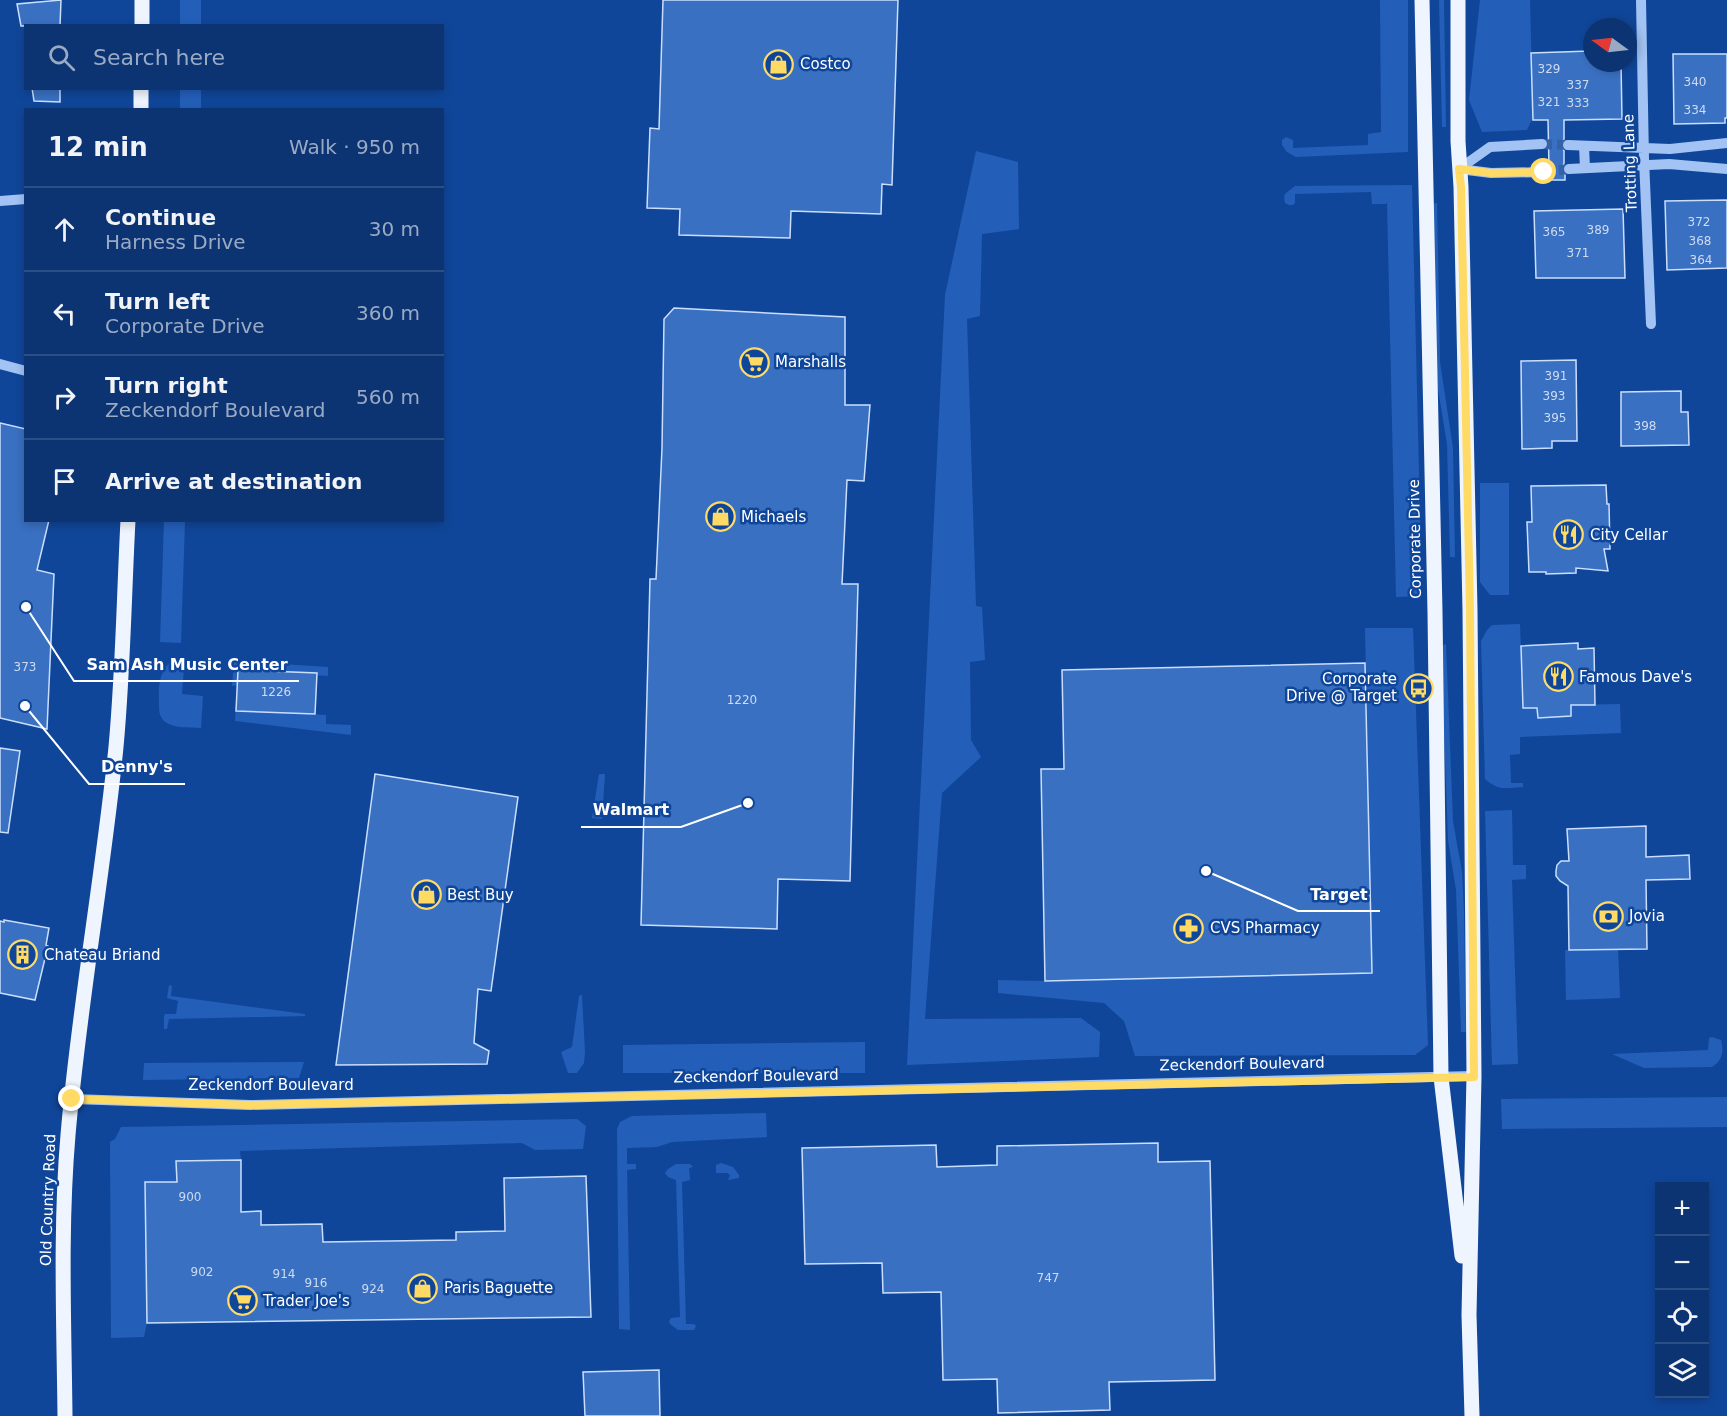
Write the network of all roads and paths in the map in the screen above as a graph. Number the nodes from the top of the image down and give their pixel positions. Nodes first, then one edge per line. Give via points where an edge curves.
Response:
1 (142, 0) edge
2 (1422, 0) edge
3 (1458, 0) edge
4 (1641, 0) edge
5 (142, 24) edge
6 (141, 90) edge
7 (141, 108) edge
8 (1727, 143) edge
9 (1542, 144) tunnel mouth
10 (1568, 146) tunnel mouth
11 (1584, 146) junction
12 (1644, 148) junction
13 (1645, 165) junction
14 (1585, 168) junction
15 (1459, 169) junction
16 (1569, 169) tunnel mouth
17 (1727, 169) edge
18 (1544, 172) tunnel mouth
19 (24, 199) edge
20 (0, 201) edge
21 (1651, 324) dead end
22 (0, 364) edge
23 (24, 370) edge
24 (128, 522) edge
25 (1442, 1077) junction
26 (1474, 1077) junction
27 (72, 1099) junction
28 (1469, 1315) junction
29 (65, 1416) edge
30 (1472, 1416) edge

1 - 5 main road
2 - 25 main road, Corporate Drive
3 - 15 main road
4 - 12 street, Trotting Lane
6 - 7 main road
8 - 12 street
9 - 15 street via 1490,147
10 - 11 street
11 - 12 street
11 - 14 street
12 - 13 street, Trotting Lane
13 - 14 street
13 - 17 street
13 - 21 street, Trotting Lane
14 - 16 street
15 - 18 street
15 - 26 main road via 1470,587
19 - 20 street
22 - 23 street
24 - 27 main road, Old Country Road via 116,748
25 - 26 street, Zeckendorf Boulevard
25 - 27 street, Zeckendorf Boulevard via 250,1105
25 - 28 main road
26 - 28 main road
27 - 29 main road, Old Country Road via 64,1208
28 - 30 main road

